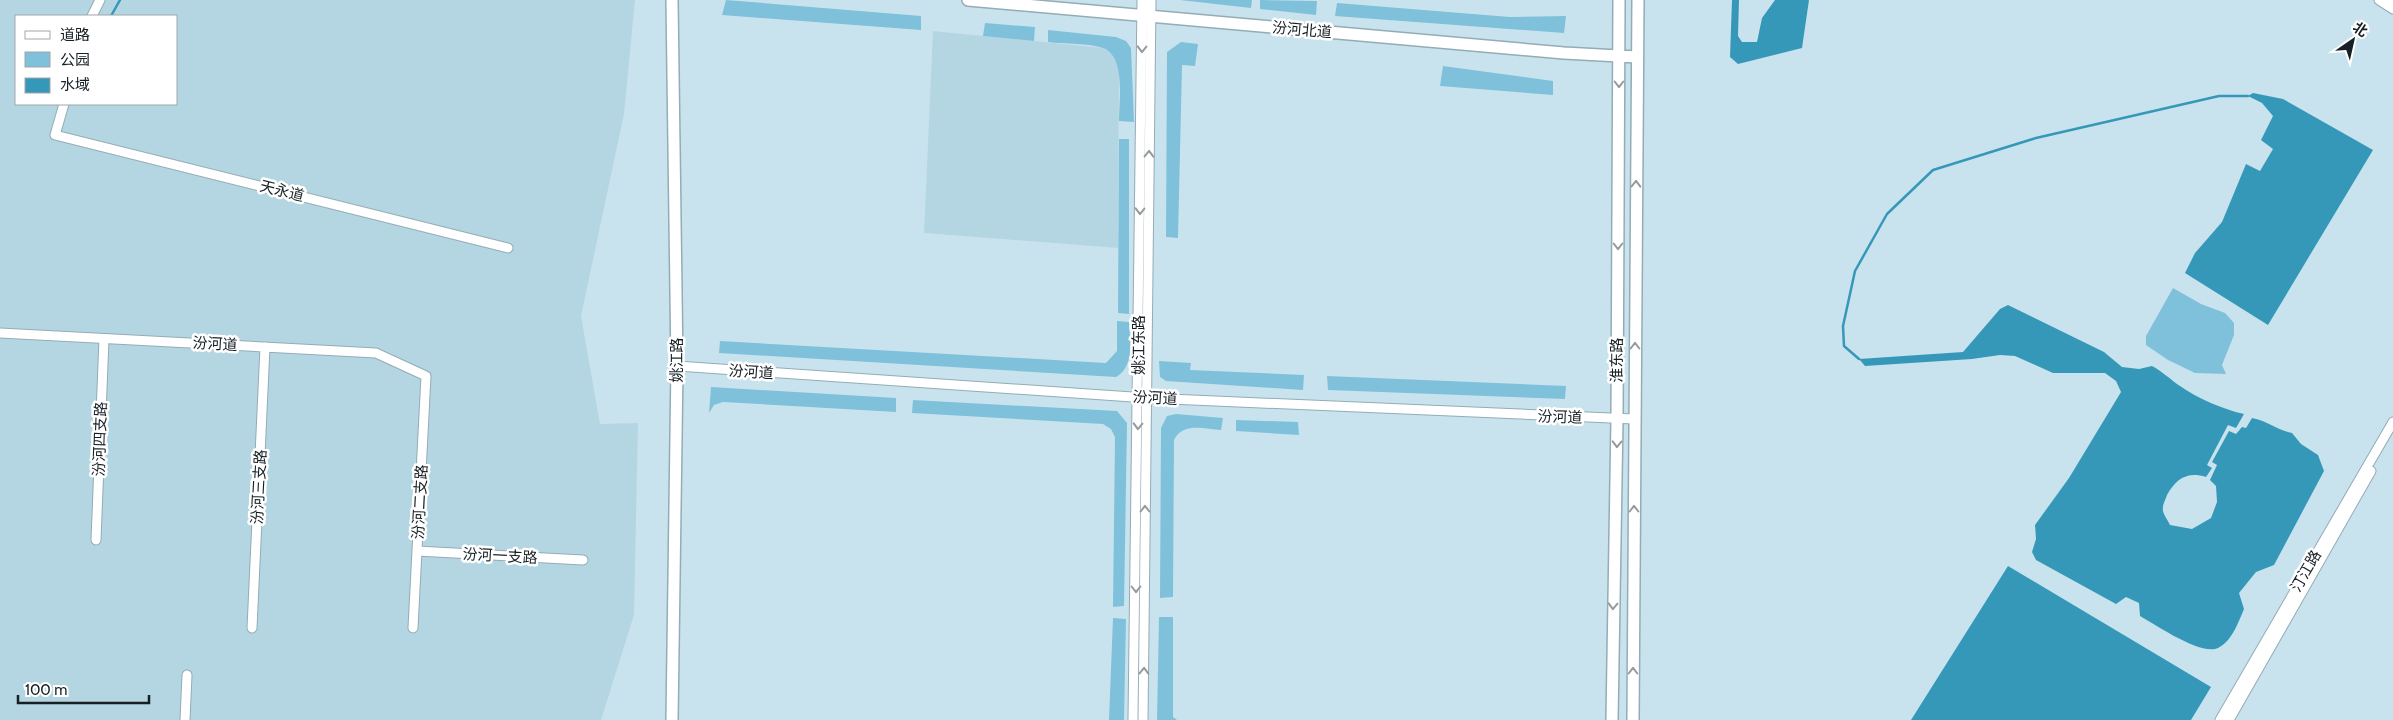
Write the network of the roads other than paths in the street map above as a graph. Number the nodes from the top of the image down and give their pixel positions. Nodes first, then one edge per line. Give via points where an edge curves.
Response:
1 (100, 0) edge
2 (672, 0) edge
3 (968, 0) edge
4 (1142, 0) edge
5 (1151, 0) edge
6 (1619, 0) edge
7 (1638, 0) edge
8 (2379, 0) edge
9 (2393, 9) edge
10 (92, 15) edge
11 (1146, 16) junction
12 (1619, 56) junction
13 (1637, 57) junction
14 (64, 105) edge
15 (508, 248) dead end
16 (0, 333) edge
17 (104, 339) junction
18 (265, 347) junction
19 (677, 366) junction
20 (426, 376) joint
21 (1143, 398) junction
22 (1617, 419) junction
23 (1634, 419) junction
24 (2393, 422) edge
25 (2393, 433) edge
26 (96, 540) dead end
27 (417, 551) junction
28 (583, 560) dead end
29 (252, 628) dead end
30 (413, 628) dead end
31 (187, 675) dead end
32 (1611, 692) junction
33 (185, 720) edge
34 (672, 720) edge
35 (1133, 720) edge
36 (1143, 720) edge
37 (1605, 720) edge
38 (1612, 720) edge
39 (1635, 720) edge
40 (2220, 720) edge
41 (2229, 720) edge

1 - 10 street
2 - 19 main road, 姚江路
3 - 11 main road, 汾河北道
4 - 11 street, 姚江东路
5 - 11 street, 姚江东路
6 - 12 main road, 淮东路
7 - 13 main road, 淮东路
8 - 9 street
11 - 12 main road, 汾河北道
11 - 21 street, 姚江东路
12 - 13 main road, 汾河北道
12 -> 22 main road, 淮东路
23 -> 13 main road, 淮东路
14 - 15 street, 天永道 via 55,135
16 - 17 street, 汾河道
17 - 18 street, 汾河道
17 - 26 street, 汾河四支路
18 - 20 street, 汾河道 via 376,353
18 - 29 street, 汾河三支路
19 - 21 street, 汾河道
19 - 34 main road, 姚江路
20 - 27 street, 汾河二支路
21 - 22 street, 汾河道
21 -> 35 street, 姚江东路
36 -> 21 street, 姚江东路
22 - 23 street, 汾河道
22 -> 32 main road, 淮东路
39 -> 23 main road, 淮东路
24 - 40 street, 汀江路
25 - 41 street, 汀江路
27 - 28 street, 汾河一支路
27 - 30 street, 汾河二支路
31 - 33 street
32 - 37 main road
32 - 38 main road, 淮东路

